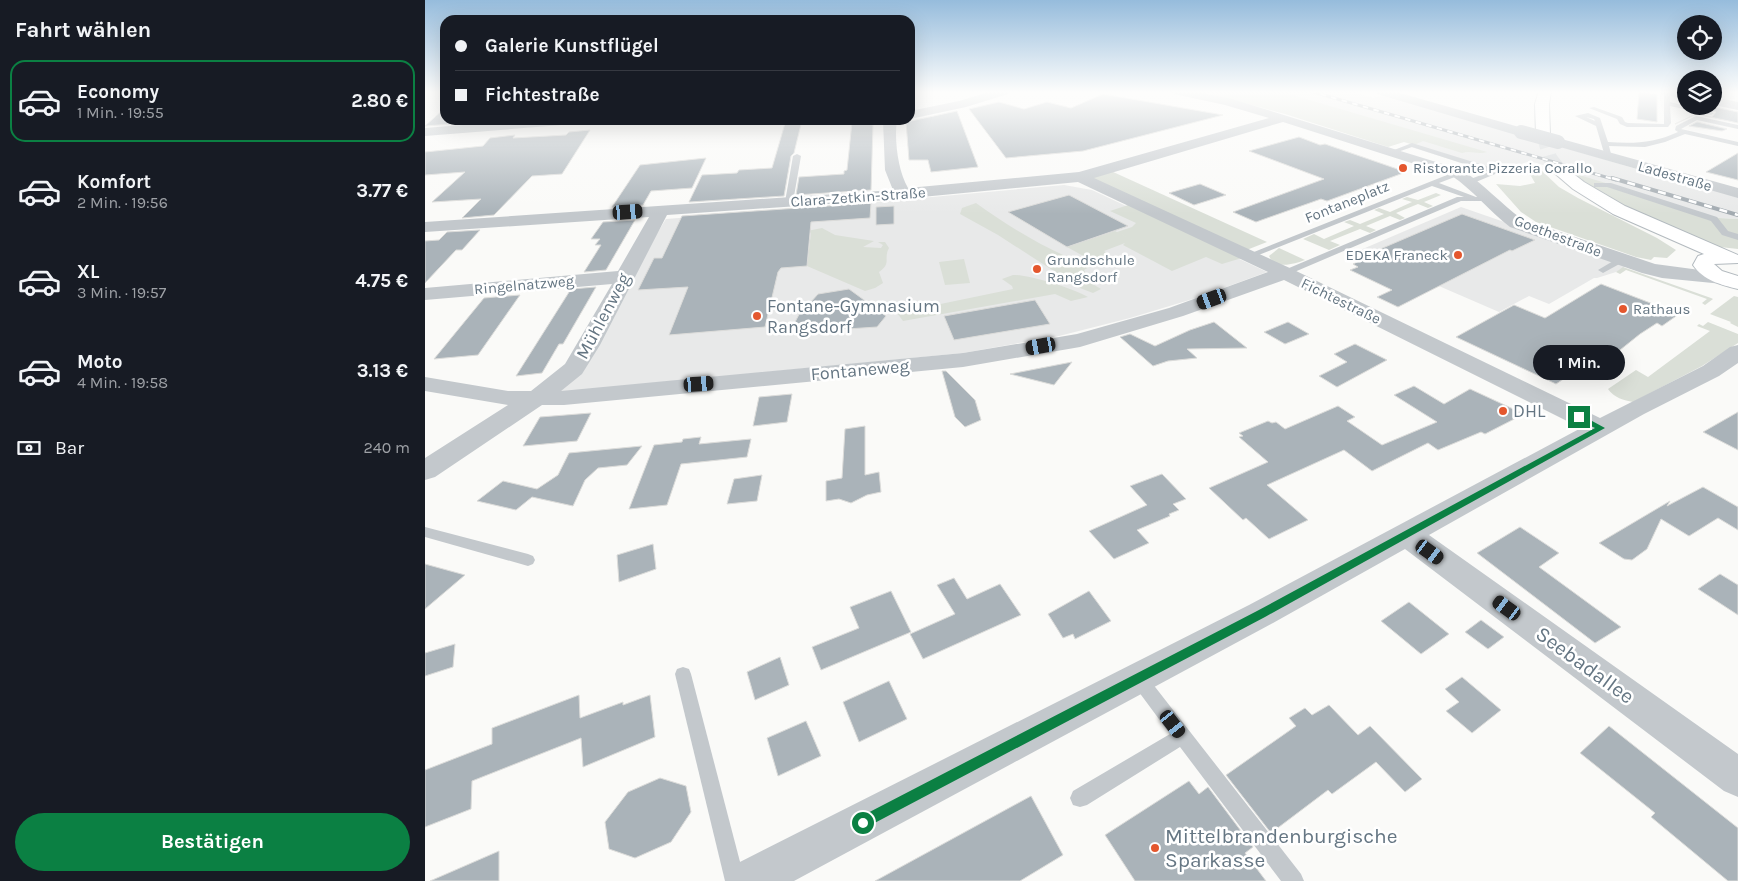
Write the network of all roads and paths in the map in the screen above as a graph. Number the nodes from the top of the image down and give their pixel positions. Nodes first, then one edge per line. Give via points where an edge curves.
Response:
1 (889, 132) edge
2 (1234, 132) edge
3 (1328, 132) edge
4 (1370, 132) edge
5 (1521, 132) edge
6 (1602, 132) edge
7 (1683, 132) joint
8 (1738, 144) edge
9 (1412, 145) junction
10 (1605, 150) junction
11 (1392, 152) junction
12 (797, 156) dead end
13 (1560, 170) tunnel mouth
14 (1457, 173) junction
15 (1080, 177) junction
16 (1471, 182) junction
17 (1432, 183) junction
18 (1597, 185) dead end
19 (901, 194) junction
20 (1738, 194) edge
21 (1481, 198) junction
22 (789, 202) junction
23 (661, 210) junction
24 (425, 227) edge
25 (1671, 234) junction
26 (1738, 237) edge
27 (1248, 256) junction
28 (1734, 259) edge
29 (1627, 262) junction
30 (1704, 262) junction
31 (1603, 270) dead end
32 (1285, 273) junction
33 (623, 277) junction
34 (1733, 282) edge
35 (425, 294) edge
36 (1738, 352) edge
37 (425, 384) edge
38 (538, 397) junction
39 (1601, 428) junction
40 (425, 471) edge
41 (425, 532) edge
42 (1408, 535) junction
43 (528, 560) dead end
44 (683, 674) dead end
45 (1139, 678) junction
46 (1183, 736) junction
47 (1738, 778) edge
48 (1080, 798) dead end
49 (735, 881) edge
50 (750, 881) edge
51 (1294, 881) edge

1 - 19 street via 892,168
2 - 15 street, Clara-Zetkin-Straße
3 - 11 street, Goethestraße
4 - 9 street
5 - 10 street, Ladestraße, bridge
6 - 10 lane
7 - 8 lane
7 - 10 lane via 1649,146
9 - 11 lane
9 - 16 lane via 1496,172
10 - 20 street, Ladestraße
11 - 14 street, Goethestraße
12 - 22 lane
13 - 25 street via 1584,190
14 - 16 street, Goethestraße
14 - 17 lane, Fontaneplatz
15 - 19 street, Clara-Zetkin-Straße
15 - 27 street, Fichtestraße
16 - 21 street, Goethestraße
17 - 21 lane
17 - 27 lane, Fontaneplatz
18 - 26 lane via 1608,185 1714,219 1725,233
19 - 22 street, Clara-Zetkin-Straße
21 - 29 street, Goethestraße via 1516,223
21 - 32 lane via 1460,199
22 - 23 street, Clara-Zetkin-Straße
23 - 24 street, Clara-Zetkin-Straße
23 - 33 street, Mühlenweg
25 - 28 street
25 - 30 street
27 - 32 street, Fichtestraße
28 - 30 street via 1715,258
29 - 30 street, Goethestraße via 1682,268
29 - 31 lane
29 - 34 street, Goethestraße via 1662,272
30 - 34 street via 1709,271
32 - 38 street, Fontaneweg via 1175,312 1080,340 963,360 564,398
32 - 39 street, Fichtestraße
33 - 35 street, Ringelnatzweg
33 - 38 street, Mühlenweg via 574,369
36 - 39 street via 1711,371
37 - 38 street, Fontaneweg via 509,398
38 - 40 street, Mühlenweg
39 - 42 street
41 - 43 lane
42 - 45 street
42 - 47 street, Seebadallee
44 - 49 lane
45 - 46 lane
45 - 50 street
46 - 48 lane
46 - 51 lane

